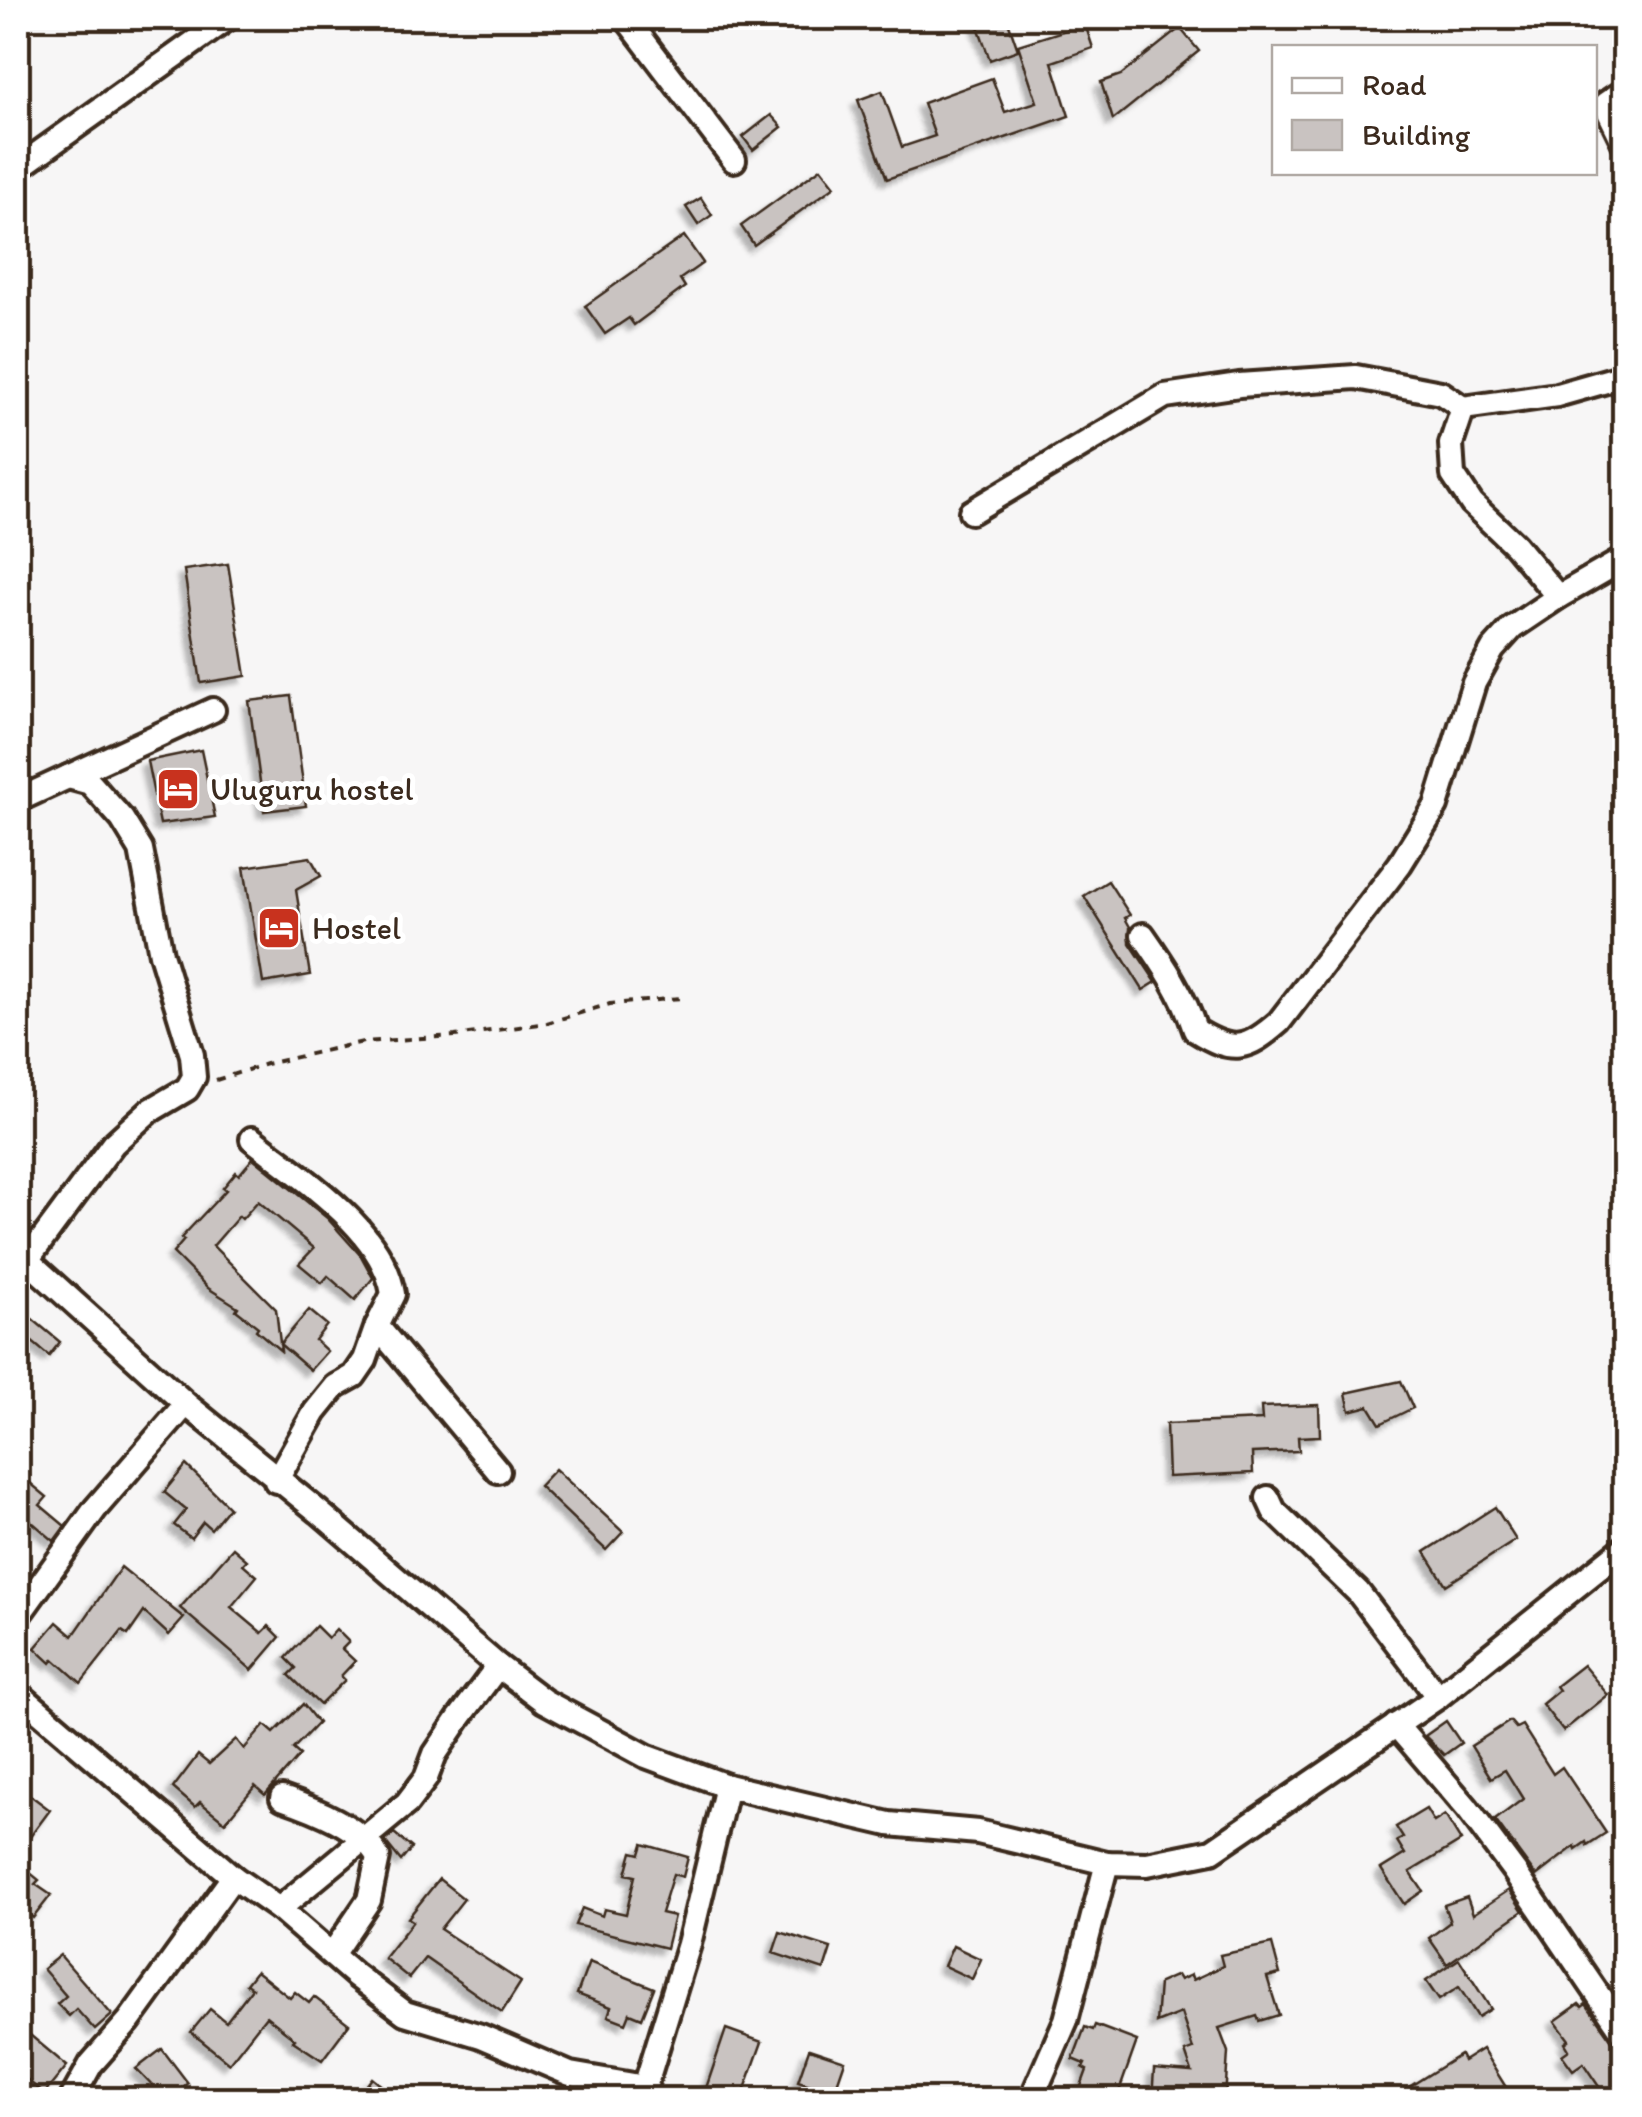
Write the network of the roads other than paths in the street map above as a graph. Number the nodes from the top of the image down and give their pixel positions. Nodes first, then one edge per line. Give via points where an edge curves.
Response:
1 (228, 18) edge
2 (626, 18) edge
3 (202, 25) edge
4 (1624, 91) edge
5 (1624, 142) edge
6 (734, 160) dead end
7 (18, 168) edge
8 (1624, 376) edge
9 (1463, 408) junction
10 (971, 512) dead end
11 (1624, 559) edge
12 (1558, 597) junction
13 (213, 710) dead end
14 (68, 777) junction
15 (18, 800) edge
16 (1143, 934) dead end
17 (252, 1139) dead end
18 (22, 1256) edge
19 (377, 1326) junction
20 (186, 1404) junction
21 (498, 1471) dead end
22 (276, 1480) junction
23 (1268, 1498) dead end
24 (1624, 1548) edge
25 (18, 1616) edge
26 (498, 1666) junction
27 (18, 1693) edge
28 (1438, 1697) junction
29 (1396, 1725) junction
30 (728, 1786) junction
31 (282, 1798) dead end
32 (362, 1840) junction
33 (1107, 1863) junction
34 (232, 1877) junction
35 (279, 1909) junction
36 (333, 1953) junction
37 (1624, 2033) edge
38 (643, 2093) edge
39 (71, 2100) edge
40 (1032, 2100) edge

1 - 3 street
2 - 6 street
3 - 7 street
4 - 5 street via 1604,104
8 - 9 street via 1558,395
9 - 10 street via 1441,393 1356,377 1165,396
9 - 12 street via 1451,444 1452,475
11 - 12 street
12 - 16 street via 1493,649 1474,683 1436,806 1400,864 1263,1036 1234,1048 1195,1030
13 - 14 street
14 - 15 street
14 - 18 street via 90,783 141,850 194,1076 187,1089 113,1144
17 - 19 street via 356,1226 384,1262 393,1294
18 - 20 street
19 - 21 street
19 - 22 street via 365,1360 316,1412
20 - 22 street
20 - 25 street via 95,1509
22 - 26 street
23 - 28 street via 1358,1592
24 - 28 street
26 - 30 street via 593,1730
26 - 32 street via 416,1792
27 - 34 street
28 - 29 street
29 - 33 street via 1212,1851 1147,1864
29 - 37 street via 1514,1871
30 - 33 street via 889,1824 978,1832
30 - 38 street
31 - 32 street via 318,1811
32 - 35 street
32 - 36 street via 378,1858 377,1873 369,1900
33 - 40 street via 1066,2020
34 - 35 street
34 - 39 street
35 - 36 street
36 - 38 street via 405,2013 482,2036 570,2074

